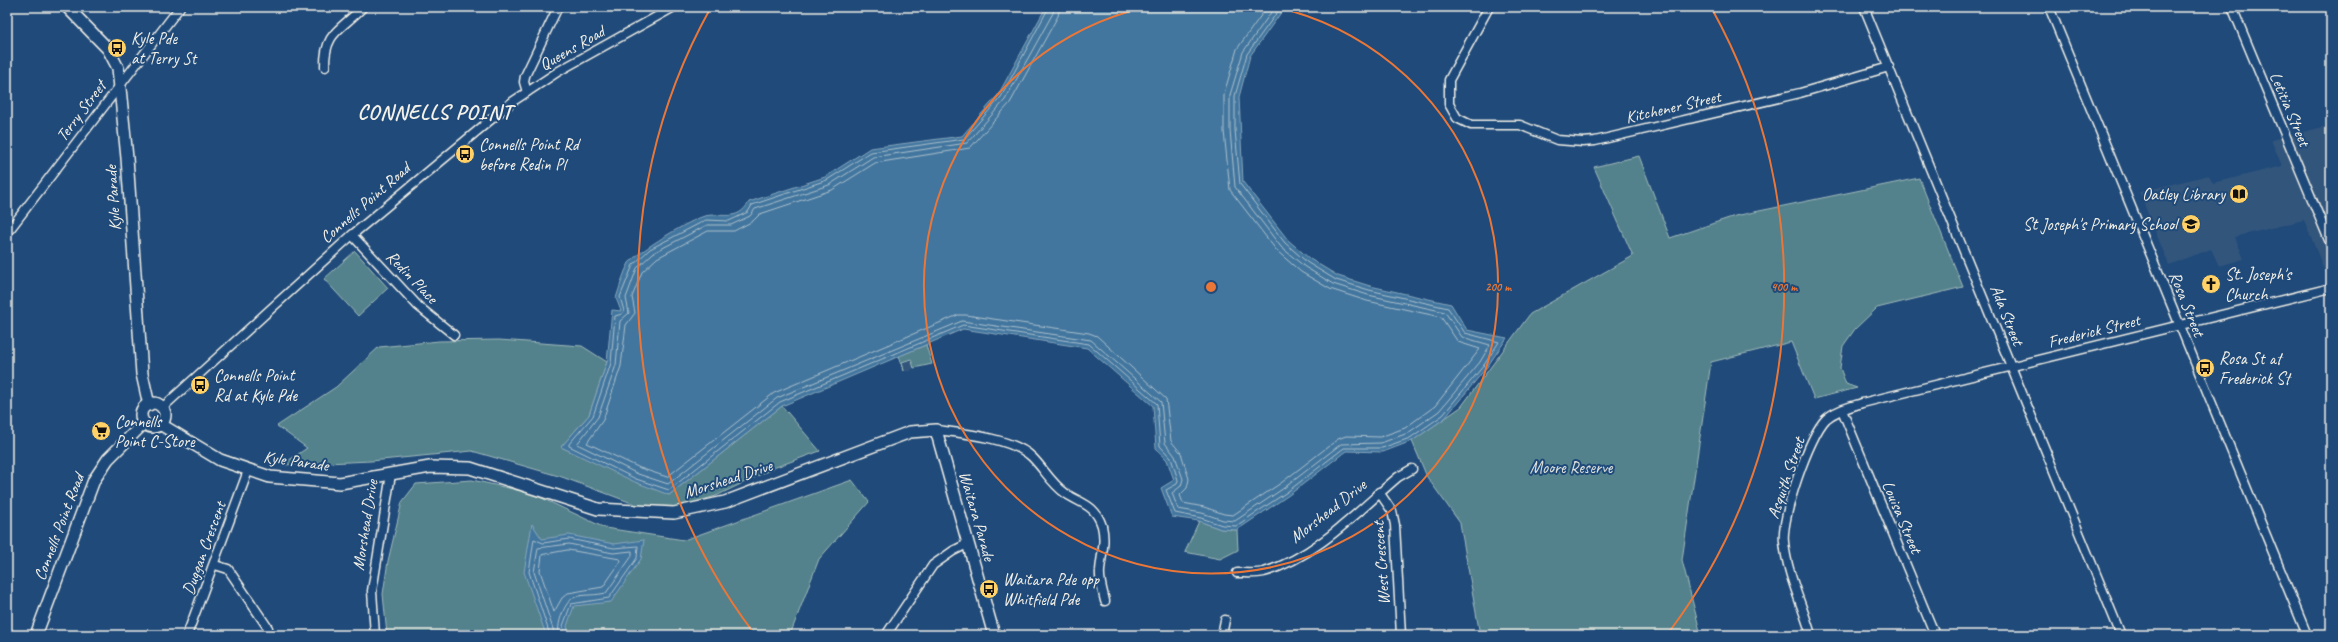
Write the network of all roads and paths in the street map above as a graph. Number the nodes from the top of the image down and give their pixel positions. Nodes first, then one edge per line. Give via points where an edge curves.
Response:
1 (68, 7) edge
2 (180, 7) edge
3 (363, 7) edge
4 (558, 7) edge
5 (674, 7) edge
6 (1489, 7) edge
7 (1864, 7) edge
8 (2049, 7) edge
9 (2232, 7) edge
10 (324, 67) dead end
11 (1889, 67) junction
12 (121, 84) junction
13 (527, 92) junction
14 (7, 233) edge
15 (352, 235) junction
16 (2331, 245) edge
17 (2331, 288) edge
18 (2179, 325) junction
19 (454, 335) dead end
20 (2011, 366) junction
21 (149, 404) junction
22 (162, 408) junction
23 (1842, 410) junction
24 (144, 423) junction
25 (160, 424) junction
26 (936, 430) junction
27 (1412, 469) dead end
28 (248, 471) junction
29 (391, 474) junction
30 (1379, 492) junction
31 (967, 544) junction
32 (215, 565) junction
33 (1237, 573) dead end
34 (1105, 601) dead end
35 (1225, 620) dead end
36 (268, 628) dead end
37 (7, 633) edge
38 (12, 635) edge
39 (36, 635) edge
40 (187, 635) edge
41 (375, 635) edge
42 (886, 635) edge
43 (994, 635) edge
44 (1222, 635) edge
45 (1402, 635) edge
46 (1811, 635) edge
47 (1934, 635) edge
48 (2121, 635) edge
49 (2307, 635) edge

1 - 12 street, Kyle Parade via 112,55 116,61
2 - 12 street, Terry Street
3 - 10 street via 329,40 325,47
4 - 13 street via 525,76
5 - 13 street, Queens Road
6 - 11 street, Kitchener Street via 1449,80 1449,104 1452,112 1463,123 1478,126 1520,125 1557,140 1595,141 1807,92
7 - 11 street, Ada Street
8 - 18 street, Rosa Street
9 - 16 street, Letitia Street
11 - 20 street, Ada Street
12 - 14 street, Terry Street
12 - 21 street, Kyle Parade via 142,374
13 - 15 street, Connells Point Road
15 - 19 street, Redin Place via 418,306
15 - 22 street, Connells Point Road
17 - 18 street, Frederick Street
18 - 20 street, Frederick Street
18 - 49 street, Rosa Street
20 - 23 street, Frederick Street
20 - 48 street, Ada Street
21 - 22 street via 156,404
21 - 24 street via 142,412
22 - 25 street via 164,418
23 - 46 street, Asquith Street via 1824,422 1805,459 1787,514 1784,532 1789,568
23 - 47 street, Louisa Street
24 - 25 street via 150,427
24 - 39 street, Connells Point Road via 108,459 94,480
25 - 28 street, Kyle Parade via 220,460
26 - 29 street, Morshead Drive via 925,429 906,434 725,502 674,514 598,509 470,468 430,467
26 - 31 street, Waitara Parade
26 - 34 street, Morshead Drive via 1006,443 1031,456 1048,478 1065,493 1091,506 1101,524 1105,542 1099,572
27 - 30 street, Morshead Drive
28 - 29 street, Kyle Parade via 270,478 340,484
28 - 32 street, Duggan Crescent
29 - 41 street, Morshead Drive via 372,591
30 - 33 street, Morshead Drive via 1319,544 1262,572
30 - 45 street, West Crescent via 1392,511 1395,525
31 - 42 street via 933,565
31 - 43 street, Waitara Parade
32 - 36 street via 228,569
32 - 40 street, Duggan Crescent
35 - 44 street
37 - 38 street

